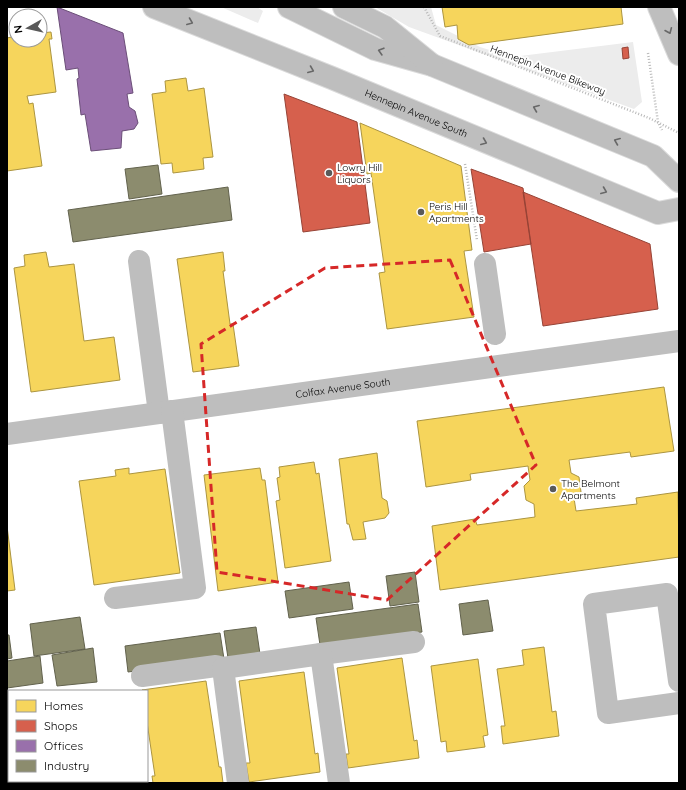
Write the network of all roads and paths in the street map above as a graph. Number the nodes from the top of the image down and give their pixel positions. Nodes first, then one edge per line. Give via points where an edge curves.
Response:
1 (154, 7) edge
2 (289, 7) edge
3 (344, 7) edge
4 (424, 7) edge
5 (659, 7) edge
6 (648, 52) dead end
7 (679, 54) edge
8 (432, 65) junction
9 (658, 122) junction
10 (679, 133) edge
11 (665, 135) dead end
12 (465, 164) dead end
13 (679, 181) edge
14 (679, 209) edge
15 (139, 261) dead end
16 (485, 264) joint
17 (496, 334) dead end
18 (679, 341) edge
19 (166, 412) junction
20 (7, 434) edge
21 (115, 598) dead end
22 (414, 642) dead end
23 (677, 649) edge
24 (321, 654) junction
25 (223, 668) junction
26 (142, 676) dead end
27 (679, 681) edge
28 (679, 703) edge
29 (238, 783) edge
30 (339, 783) edge

1 -> 14 main road, Hennepin Avenue South via 658,213
8 -> 2 main road via 375,49
3 - 8 main road via 385,27
4 - 9 path, Hennepin Avenue Bikeway via 440,36
5 -> 7 main road
6 - 9 path
13 -> 8 main road via 653,156
9 - 10 path, Hennepin Avenue Bikeway
9 - 11 path
12 - 16 path via 479,255
15 - 19 main road
16 - 17 main road
18 - 19 main road, Colfax Avenue South
19 - 20 main road, Colfax Avenue South
19 - 21 main road via 195,588
22 - 24 main road
23 - 27 main road
23 - 28 main road via 667,594 594,604 608,713
24 - 25 main road
24 - 30 main road
25 - 26 main road via 216,666
25 - 29 main road

